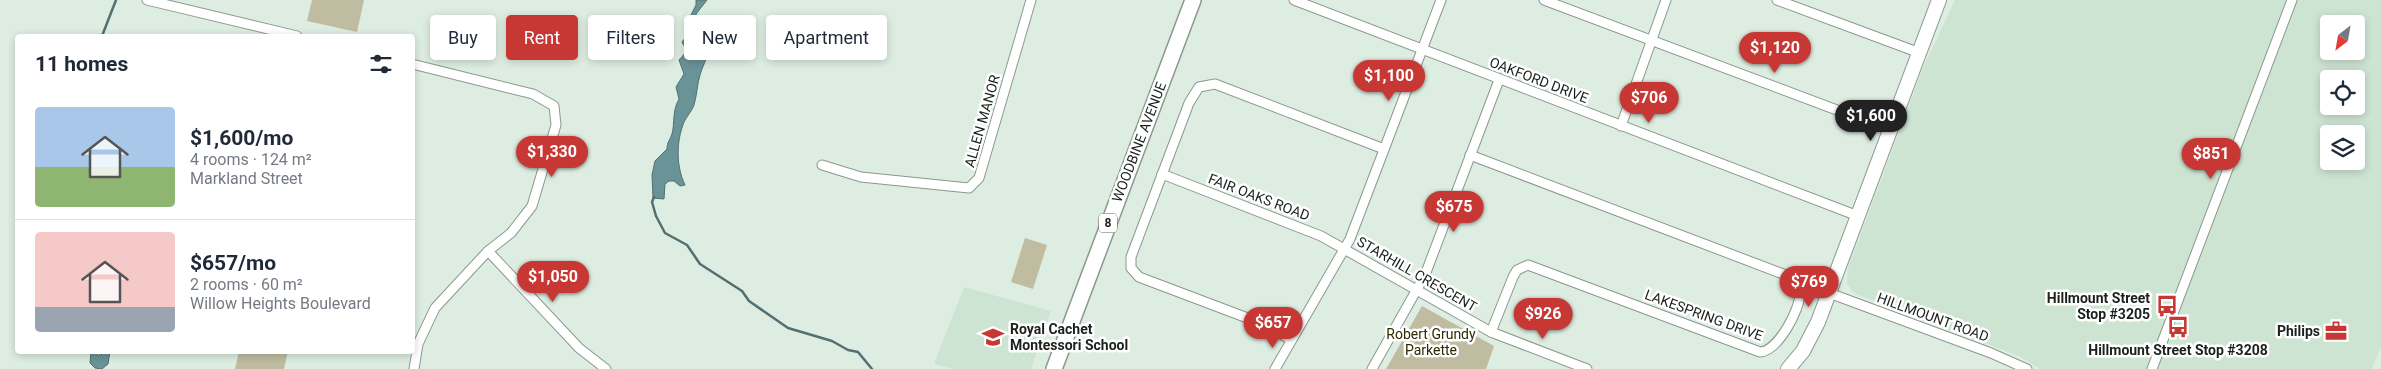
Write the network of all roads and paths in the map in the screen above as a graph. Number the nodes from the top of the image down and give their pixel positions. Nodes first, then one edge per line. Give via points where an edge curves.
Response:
1 (147, 0) edge
2 (1031, 0) edge
3 (1193, 0) edge
4 (1294, 0) edge
5 (1441, 0) edge
6 (1544, 0) edge
7 (1666, 0) edge
8 (1778, 0) edge
9 (1939, 0) edge
10 (2292, 0) edge
11 (289, 34) edge
12 (1651, 40) junction
13 (1421, 50) junction
14 (1920, 53) junction
15 (415, 65) edge
16 (1499, 80) junction
17 (1621, 126) junction
18 (1890, 130) junction
19 (1384, 149) junction
20 (1470, 156) junction
21 (822, 165) dead end
22 (1162, 174) junction
23 (1858, 216) junction
24 (1345, 248) junction
25 (488, 251) junction
26 (1417, 290) junction
27 (1829, 294) junction
28 (1491, 332) junction
29 (1291, 340) junction
30 (414, 369) edge
31 (606, 369) edge
32 (1054, 369) edge
33 (1275, 369) edge
34 (1372, 369) edge
35 (1587, 369) edge
36 (1788, 369) edge
37 (2027, 369) edge
38 (2152, 369) edge

1 - 11 street
2 - 21 street, ALLEN MANOR via 979,178 969,188 861,177
3 - 32 main road, WOODBINE AVENUE / 8
4 - 13 street, OAKFORD DRIVE
5 - 13 street
6 - 12 street
7 - 12 street
8 - 14 street
9 - 14 street
10 - 38 street
12 - 17 street
12 - 18 street
13 - 16 street, OAKFORD DRIVE
13 - 19 street
14 - 18 street
15 - 25 street via 533,94 554,106 556,125 532,206 511,233
16 - 17 street, OAKFORD DRIVE
16 - 20 street
17 - 23 street, OAKFORD DRIVE
18 - 23 street
19 - 22 street via 1206,84 1199,87 1190,103
19 - 24 street
20 - 26 street
20 - 28 street, LAKESPRING DRIVE via 1791,277 1798,284 1800,294 1781,338 1771,348 1760,352 1528,265 1517,270 1513,277
22 - 24 street, FAIR OAKS ROAD
22 - 29 street via 1131,257 1134,273 1266,326
23 - 27 street
24 - 26 street, STARHILL CRESCENT
24 - 29 street
25 - 30 street via 435,308 418,344
25 - 31 street via 579,348
26 - 28 street, STARHILL CRESCENT
26 - 34 street
27 - 36 street via 1811,337
27 - 37 street, HILLMOUNT ROAD
28 - 35 street, STARHILL CRESCENT
29 - 33 street

